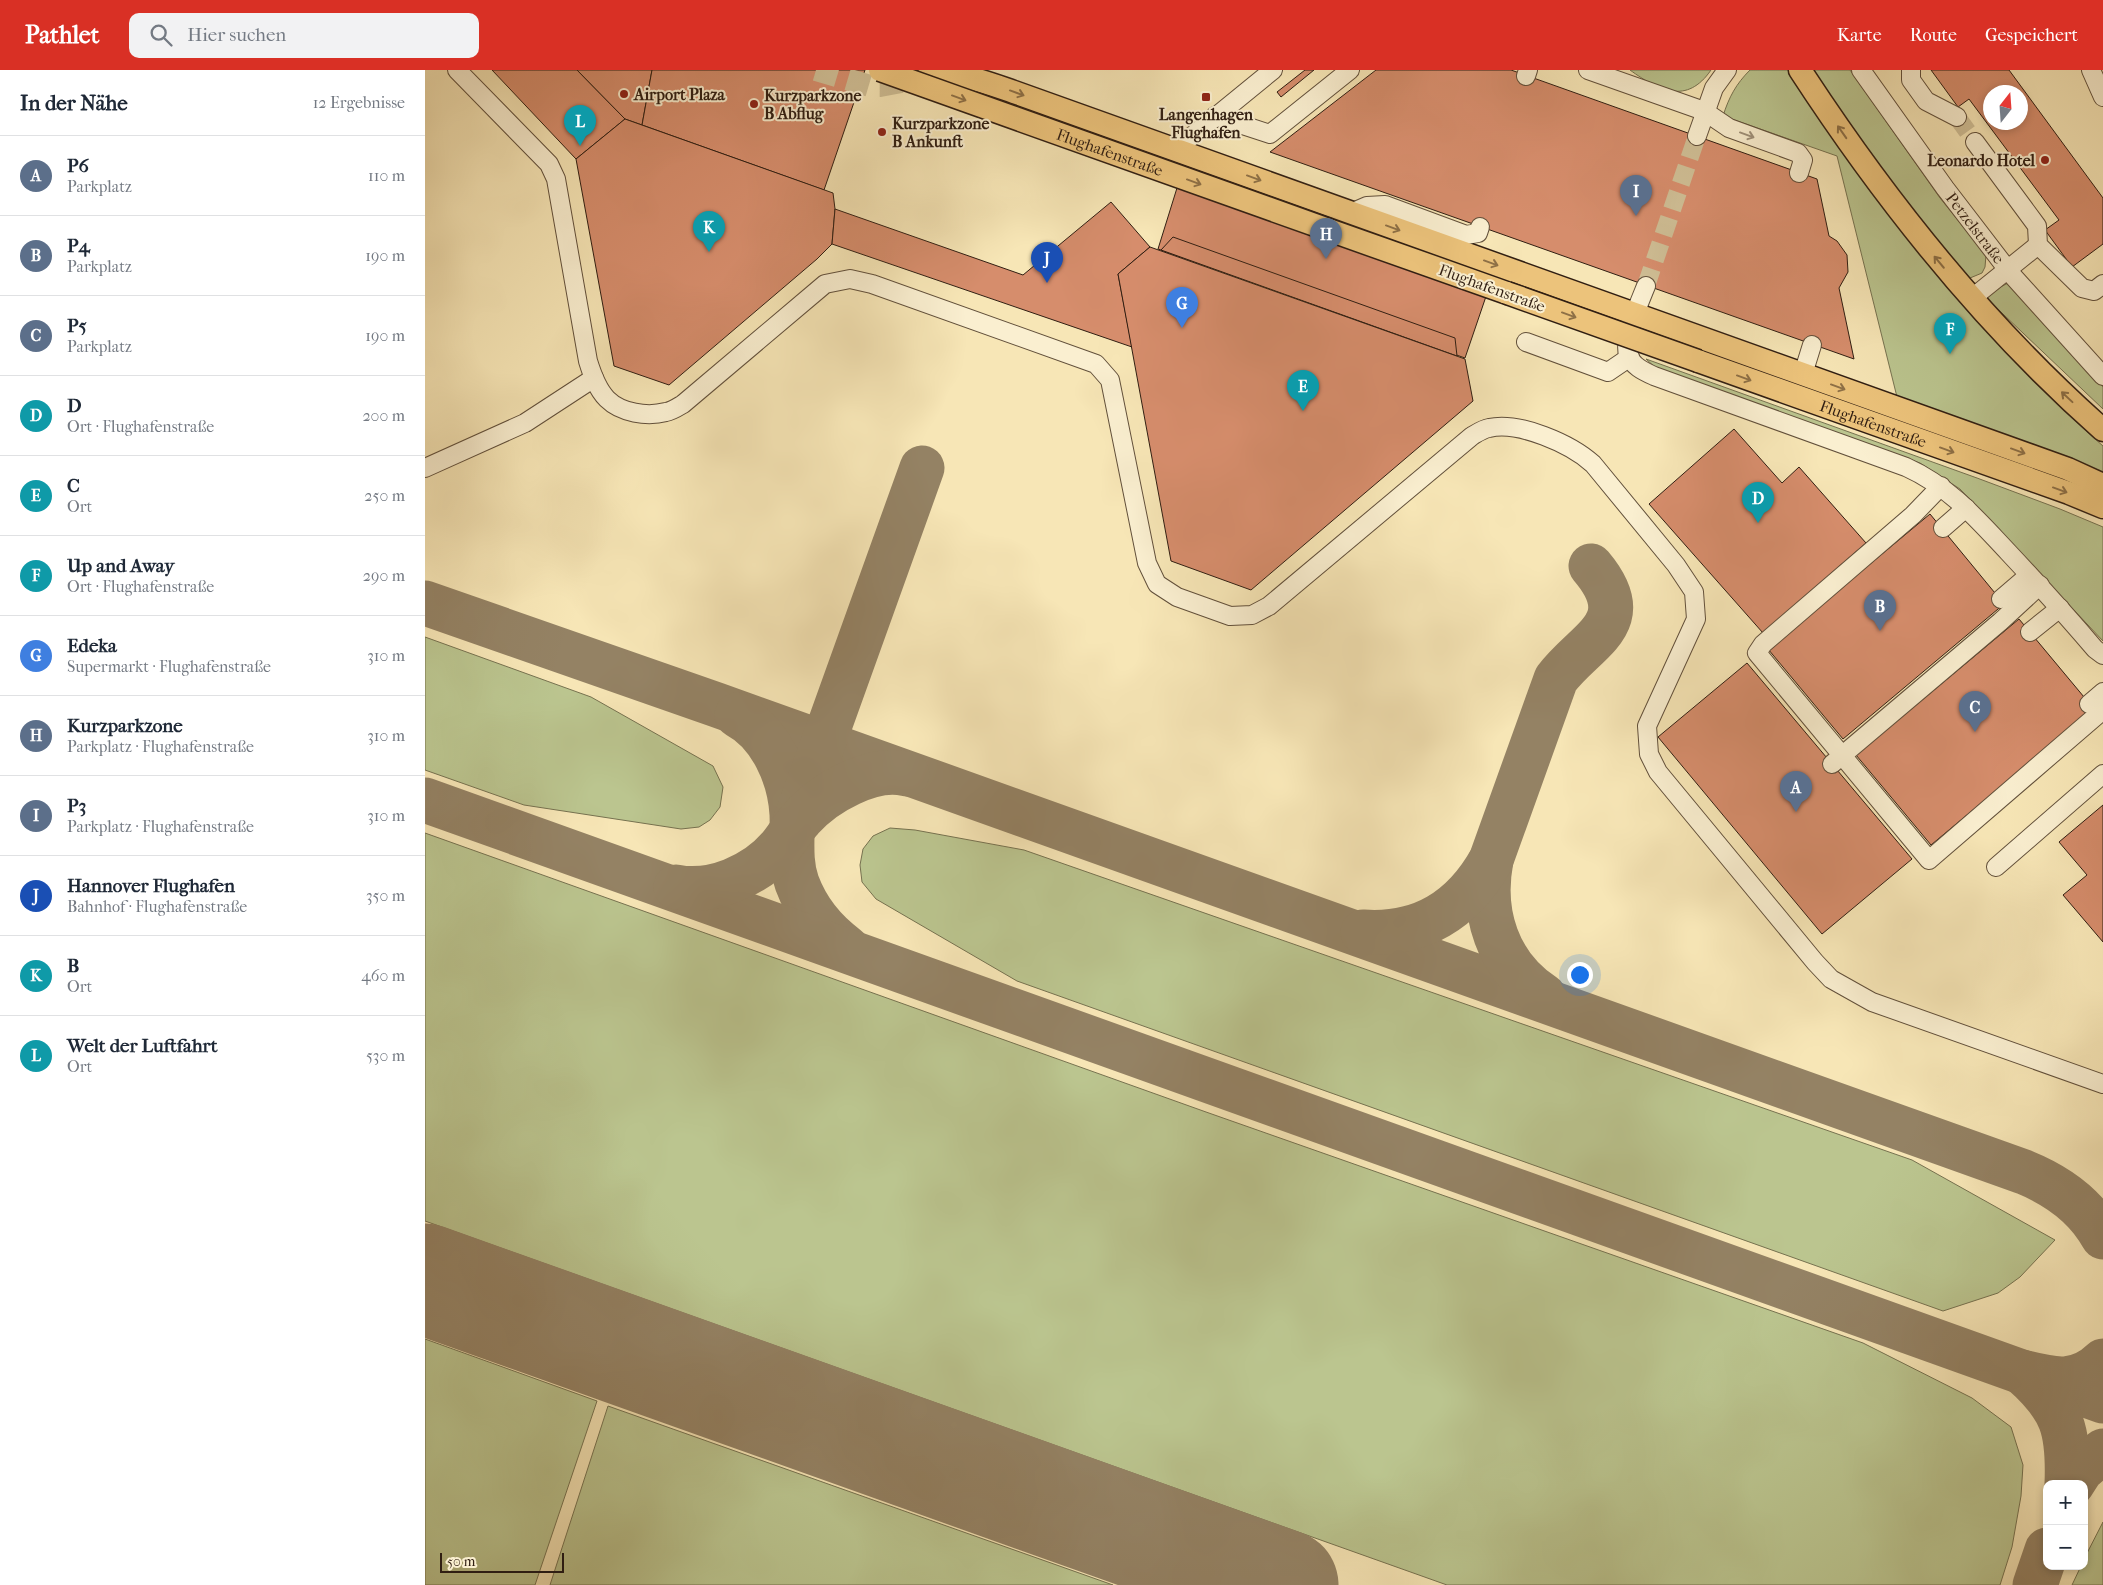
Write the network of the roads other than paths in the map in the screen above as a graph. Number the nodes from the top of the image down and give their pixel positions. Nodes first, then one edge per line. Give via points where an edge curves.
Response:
1 (457, 70) edge
2 (880, 70) edge
3 (1273, 70) edge
4 (1350, 70) edge
5 (1588, 70) edge
6 (1727, 70) edge
7 (1800, 70) edge
8 (1861, 70) edge
9 (1911, 70) edge
10 (2091, 70) edge
11 (961, 73) edge
12 (928, 76) tunnel mouth
13 (2103, 97) edge
14 (1704, 111) junction
15 (1215, 116) junction
16 (1957, 117) tunnel mouth
17 (1697, 136) tunnel mouth
18 (1975, 142) tunnel mouth
19 (1175, 150) junction
20 (1799, 173) dead end
21 (1351, 213) junction
22 (1480, 227) dead end
23 (2038, 245) junction
24 (2007, 268) junction
25 (2103, 284) edge
26 (1646, 286) tunnel mouth
27 (1971, 299) junction
28 (1636, 314) junction
29 (1526, 342) dead end
30 (1812, 344) dead end
31 (1630, 357) junction
32 (1803, 374) junction
33 (2103, 376) edge
34 (595, 378) junction
35 (2103, 430) edge
36 (425, 468) edge
37 (2103, 485) edge
38 (1941, 486) junction
39 (2103, 507) edge
40 (1967, 508) junction
41 (1943, 528) dead end
42 (2034, 580) junction
43 (2001, 599) dead end
44 (2060, 608) junction
45 (2030, 632) dead end
46 (2103, 655) edge
47 (2103, 692) edge
48 (2096, 707) edge
49 (1837, 759) junction
50 (2103, 774) edge
51 (1996, 866) dead end
52 (2103, 1084) edge

1 - 34 street via 549,164 556,179 588,361
2 -> 39 main road, Flughafenstraße, bridge
3 - 15 street
4 - 15 street via 1270,134
5 - 14 street
6 - 14 street via 1714,88
27 -> 7 main road via 1913,230
8 - 24 street, Petzelstraße
9 - 16 street via 1911,80 1926,101
10 - 13 street
11 - 12 main road, Flughafenstraße
11 -> 19 main road, Flughafenstraße
14 - 17 street
14 -> 20 street via 1729,128 1798,153 1803,160
15 - 19 street
18 - 23 street via 2037,226
19 -> 21 main road, Flughafenstraße
21 - 22 street via 1376,204 1422,212 1467,234 1478,233
21 -> 28 main road, Flughafenstraße
23 - 24 street
23 - 25 street via 2082,288 2094,291
24 - 27 street
24 - 33 street, Petzelstraße
26 - 28 street
35 -> 27 main road via 2055,386
28 - 31 street via 1628,339 1627,353
28 - 32 main road, Flughafenstraße
29 - 31 street via 1608,372
30 - 32 street
31 - 38 street via 1637,367 1654,376 1906,467
32 -> 37 main road, Flughafenstraße via 2068,469
34 - 36 street via 525,423
34 - 52 street via 607,399 621,408 637,413 667,412 683,404 825,284 850,279 1070,354 1095,364 1110,380 1147,564 1157,584 1177,597 1231,616 1252,615 1269,606 1472,436 1490,428 1517,427 1566,445 1593,464 1676,565 1694,592 1696,619 1647,726 1649,754 1658,772 1815,962 1831,979 1872,1002
38 - 40 street
38 - 49 street via 1913,515 1763,644 1757,653
40 - 41 street
40 - 42 street
42 - 43 street
42 - 44 street
42 - 49 street via 2000,622
44 - 45 street
44 - 46 street
47 - 48 street
48 - 49 street via 1929,860
50 - 51 street

